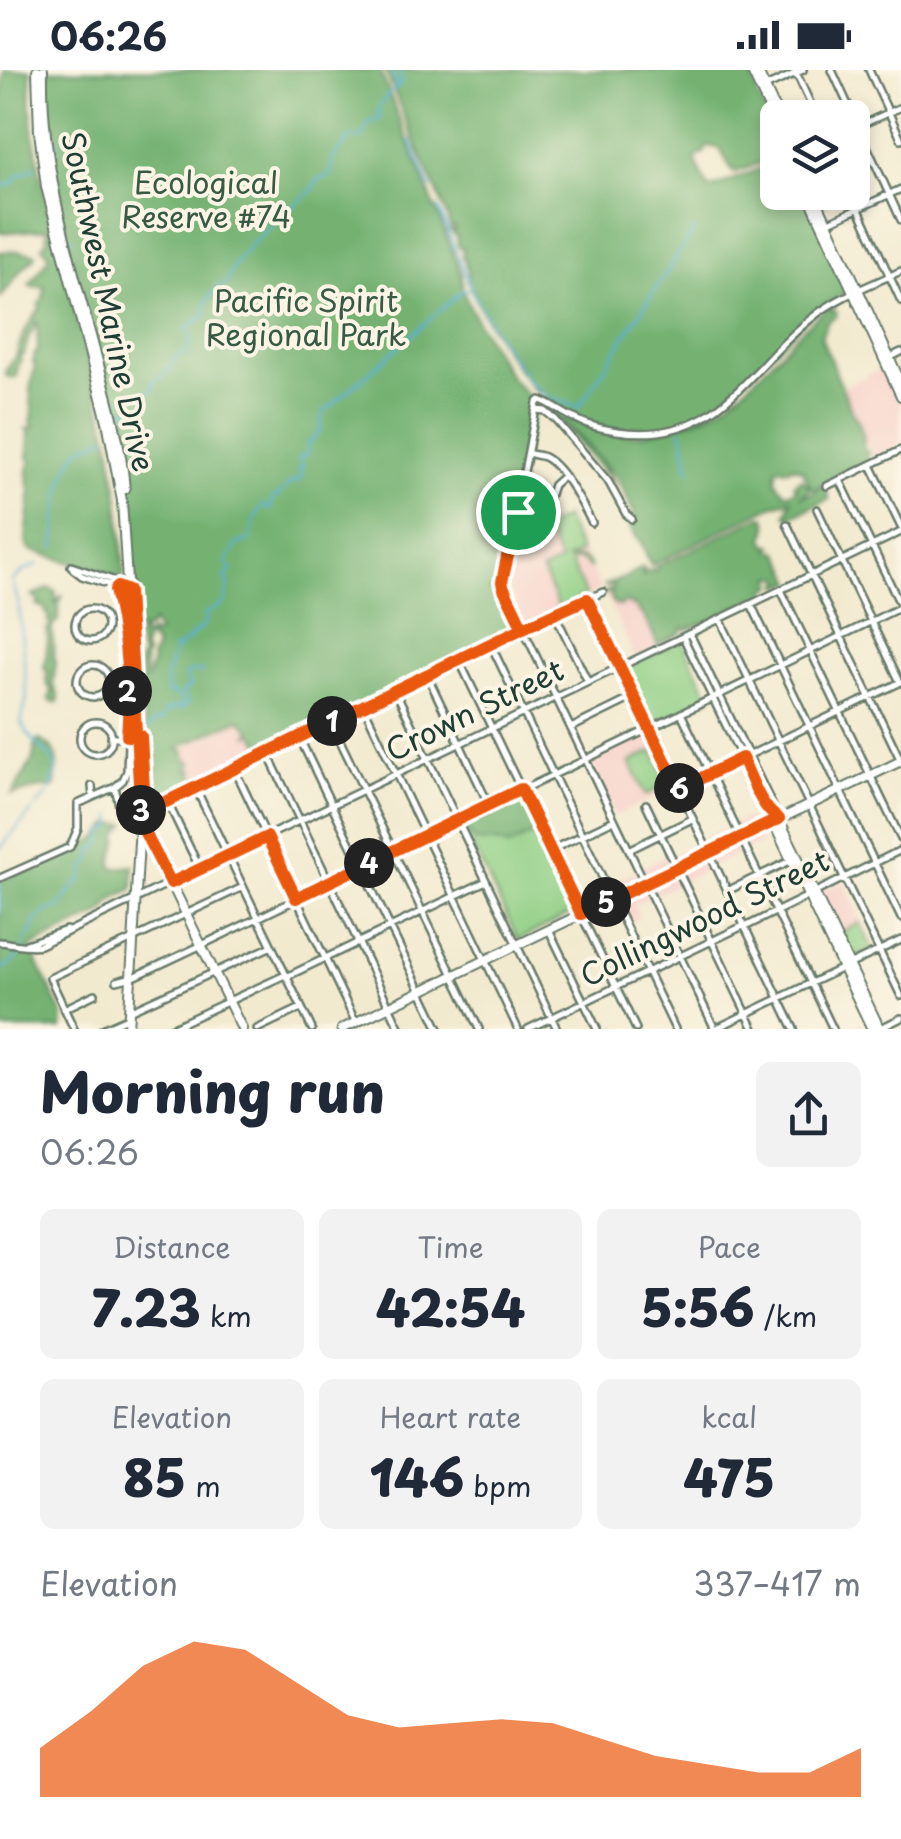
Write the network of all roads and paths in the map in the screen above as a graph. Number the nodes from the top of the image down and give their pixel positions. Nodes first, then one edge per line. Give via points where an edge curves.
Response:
1 (754, 70) edge
2 (832, 70) edge
3 (870, 70) edge
4 (41, 71) edge
5 (798, 71) edge
6 (763, 88) junction
7 (768, 100) edge
8 (769, 100) edge
9 (810, 100) edge
10 (844, 100) edge
11 (901, 107) edge
12 (889, 112) junction
13 (870, 121) edge
14 (901, 139) edge
15 (870, 157) edge
16 (901, 189) edge
17 (889, 194) junction
18 (870, 203) edge
19 (818, 210) edge
20 (854, 210) edge
21 (859, 210) edge
22 (901, 220) edge
23 (825, 224) junction
24 (901, 270) edge
25 (890, 276) junction
26 (856, 291) junction
27 (901, 301) edge
28 (901, 352) edge
29 (887, 359) junction
30 (901, 383) edge
31 (901, 396) edge
32 (536, 410) junction
33 (901, 450) edge
34 (528, 453) junction
35 (871, 465) junction
36 (563, 476) junction
37 (840, 480) junction
38 (827, 486) dead end
39 (817, 509) dead end
40 (517, 511) junction
41 (632, 519) dead end
42 (592, 524) dead end
43 (786, 524) dead end
44 (901, 530) edge
45 (872, 546) junction
46 (842, 560) junction
47 (811, 575) junction
48 (125, 586) junction
49 (781, 590) junction
50 (603, 592) dead end
51 (587, 599) junction
52 (751, 604) junction
53 (901, 606) edge
54 (555, 614) junction
55 (720, 619) junction
56 (871, 621) junction
57 (122, 622) junction
58 (108, 624) junction
59 (523, 628) junction
60 (687, 635) junction
61 (841, 636) junction
62 (491, 644) junction
63 (810, 650) junction
64 (460, 660) junction
65 (780, 665) junction
66 (620, 667) junction
67 (427, 675) junction
68 (749, 680) junction
69 (588, 682) junction
70 (901, 683) edge
71 (396, 690) junction
72 (716, 696) junction
73 (88, 697) joint
74 (870, 697) junction
75 (556, 698) junction
76 (634, 698) junction
77 (363, 706) junction
78 (840, 712) junction
79 (524, 713) junction
80 (681, 713) junction
81 (332, 722) junction
82 (809, 726) junction
83 (492, 728) junction
84 (571, 728) junction
85 (649, 728) junction
86 (135, 736) junction
87 (111, 737) junction
88 (299, 737) junction
89 (779, 741) junction
90 (460, 744) junction
91 (267, 752) junction
92 (745, 757) junction
93 (428, 759) junction
94 (586, 759) junction
95 (901, 761) edge
96 (234, 768) junction
97 (396, 774) junction
98 (554, 774) junction
99 (710, 774) junction
100 (870, 775) junction
101 (92, 786) dead end
102 (115, 787) junction
103 (195, 787) junction
104 (521, 789) junction
105 (679, 789) junction
106 (364, 790) junction
107 (840, 790) junction
108 (93, 797) junction
109 (167, 801) junction
110 (646, 804) dead end
111 (810, 804) junction
112 (332, 805) junction
113 (489, 805) junction
114 (143, 807) junction
115 (120, 810) dead end
116 (692, 819) junction
117 (457, 820) junction
118 (614, 820) junction
119 (300, 821) junction
120 (776, 821) junction
121 (144, 825) junction
122 (661, 834) junction
123 (582, 835) junction
124 (425, 836) junction
125 (267, 837) junction
126 (741, 838) junction
127 (901, 840) edge
128 (152, 844) junction
129 (139, 846) junction
130 (550, 850) junction
131 (629, 850) junction
132 (901, 850) edge
133 (394, 851) junction
134 (709, 853) junction
135 (228, 856) junction
136 (794, 859) junction
137 (875, 863) junction
138 (361, 866) junction
139 (677, 868) junction
140 (200, 869) junction
141 (759, 876) junction
142 (844, 877) junction
143 (0, 878) edge
144 (486, 881) junction
145 (330, 882) junction
146 (171, 883) junction
147 (645, 884) junction
148 (243, 887) junction
149 (727, 891) junction
150 (811, 894) junction
151 (454, 896) junction
152 (296, 898) junction
153 (613, 899) junction
154 (136, 900) junction
155 (422, 912) junction
156 (776, 912) junction
157 (186, 914) junction
158 (581, 914) junction
159 (258, 917) junction
160 (901, 918) edge
161 (744, 926) junction
162 (390, 927) junction
163 (549, 930) junction
164 (133, 939) junction
165 (712, 940) junction
166 (901, 940) edge
167 (0, 942) edge
168 (358, 942) junction
169 (201, 945) junction
170 (517, 945) junction
171 (272, 946) junction
172 (879, 950) junction
173 (680, 956) junction
174 (325, 959) junction
175 (485, 960) junction
176 (846, 966) junction
177 (648, 971) junction
178 (215, 973) junction
179 (131, 976) junction
180 (286, 976) junction
181 (453, 976) junction
182 (116, 982) dead end
183 (810, 983) junction
184 (616, 987) junction
185 (421, 991) junction
186 (95, 994) dead end
187 (901, 996) edge
188 (778, 998) junction
189 (228, 1001) junction
190 (584, 1002) junction
191 (389, 1006) junction
192 (301, 1008) junction
193 (64, 1009) junction
194 (129, 1014) junction
195 (746, 1014) junction
196 (552, 1018) junction
197 (901, 1018) edge
198 (361, 1024) edge
199 (715, 1028) edge
200 (74, 1029) edge
201 (102, 1029) edge
202 (128, 1029) edge
203 (169, 1029) edge
204 (242, 1029) edge
205 (257, 1029) edge
206 (312, 1029) edge
207 (342, 1029) edge
208 (400, 1029) edge
209 (440, 1029) edge
210 (479, 1029) edge
211 (518, 1029) edge
212 (528, 1029) edge
213 (557, 1029) edge
214 (597, 1029) edge
215 (636, 1029) edge
216 (676, 1029) edge
217 (754, 1029) edge
218 (794, 1029) edge
219 (833, 1029) edge
220 (877, 1029) edge

1 - 6 main road
2 - 10 street
3 - 12 street
4 - 48 main road, Southwest Marine Drive via 53,191 119,444 127,512
5 - 6 street
5 - 9 street
6 - 7 main road
6 - 8 main road
11 - 12 street
12 - 13 street
12 - 14 street
15 - 17 street
16 - 17 street
17 - 18 street
17 - 22 street
19 - 23 main road
20 - 23 street
21 - 25 street
23 - 26 main road
24 - 25 street
25 - 26 street
25 - 27 street
26 - 29 main road
26 - 32 street via 812,318 733,397 694,422 627,432 584,423 543,400
28 - 29 street
29 - 30 main road
29 - 31 main road
32 - 34 street
32 - 41 street via 556,420
33 - 35 street
34 - 36 street via 546,458
34 - 40 street
35 - 37 street
35 - 44 street
36 - 40 street via 546,506
36 - 42 street
37 - 38 street
37 - 45 street
39 - 46 street
40 - 59 street via 502,582
43 - 47 street
44 - 45 street, Crown Street
45 - 46 street, Crown Street
45 - 53 street
46 - 47 street, Crown Street
46 - 56 street
47 - 49 street, Crown Street
47 - 61 street
48 - 48 street via 71,566 82,576
48 - 57 street via 115,590
48 - 86 main road, Southwest Marine Drive
49 - 52 street, Crown Street
49 - 63 street
50 - 51 street
51 - 54 street
51 - 66 street
52 - 55 street, Crown Street
52 - 65 street
53 - 56 street
54 - 59 street
54 - 69 street
55 - 60 street, Crown Street
55 - 68 street
56 - 61 street
56 - 70 street
57 - 58 street
57 - 86 street
58 - 58 street via 94,609 78,613 76,624 84,640 104,636
59 - 62 street
59 - 75 street
60 - 66 street, Crown Street
60 - 72 street
61 - 63 street
61 - 74 street
62 - 64 street
62 - 79 street
63 - 65 street
63 - 78 street
64 - 67 street
64 - 83 street
65 - 68 street
65 - 82 street
66 - 69 street, Crown Street
66 - 76 street
67 - 71 street
67 - 90 street
68 - 72 street
68 - 89 street
69 - 75 street, Crown Street
70 - 74 street
71 - 77 street
71 - 93 street
72 - 80 street
72 - 92 street
73 - 73 street via 79,688 80,670 105,668 107,692
74 - 78 street
74 - 95 street
75 - 79 street, Crown Street
75 - 84 street
76 - 84 street
76 - 85 street
77 - 81 street
77 - 97 street
78 - 82 street
78 - 100 street
79 - 83 street, Crown Street
79 - 98 street
80 - 85 street
80 - 99 street
81 - 88 street
81 - 106 street
82 - 89 street
82 - 107 street
83 - 90 street, Crown Street
83 - 104 street
84 - 94 street
85 - 94 street
85 - 105 street
86 - 87 street
86 - 102 street via 127,771
86 - 114 main road, Southwest Marine Drive
87 - 87 street via 105,724 84,726 82,749 107,751
88 - 91 street
88 - 112 street
89 - 92 street
89 - 111 street
90 - 93 street, Crown Street
90 - 113 street
91 - 96 street
91 - 119 street
92 - 99 street
92 - 120 street
92 - 120 street
93 - 97 street, Crown Street
93 - 117 street
94 - 98 street
94 - 118 street
95 - 100 main road
96 - 103 street
96 - 125 street
97 - 106 street, Crown Street
97 - 124 street
98 - 104 street
98 - 123 street
99 - 105 street
99 - 126 street
100 - 107 main road
100 - 127 street
101 - 108 street
102 - 108 street
102 - 115 street
103 - 109 street
103 - 135 street
104 - 113 street
104 - 130 street
105 - 116 street
106 - 112 street, Crown Street
106 - 133 street
107 - 111 main road
107 - 137 street
108 - 143 street via 76,808 78,828 70,847
109 - 114 street
109 - 140 street
110 - 122 street
111 - 120 main road
111 - 142 street
112 - 119 street, Crown Street
112 - 138 street
113 - 117 street
114 - 121 main road, Southwest Marine Drive
116 - 122 street
116 - 134 street
117 - 124 street
117 - 144 street
118 - 123 street
118 - 131 street
119 - 125 street, Crown Street
119 - 145 street
120 - 126 main road
120 - 136 main road
120 - 136 main road
121 - 128 main road
121 - 129 main road, Southwest Marine Drive
122 - 131 street
122 - 139 street
123 - 130 street
123 - 153 street
124 - 133 street
124 - 151 street
125 - 135 street, Crown Street
125 - 152 street
126 - 134 main road
126 - 141 street
128 - 129 main road
128 - 146 main road
129 - 154 main road, Southwest Marine Drive
130 - 158 street
131 - 147 street
132 - 137 street, Collingwood Street
133 - 138 street
133 - 155 street
134 - 139 main road
134 - 149 street
135 - 140 street, Crown Street
135 - 148 street
136 - 141 street
136 - 150 main road
137 - 142 street, Collingwood Street
137 - 160 street
138 - 145 street
138 - 162 street
139 - 147 main road
139 - 165 street
140 - 146 street, Crown Street
141 - 149 street
141 - 156 street
142 - 150 street, Collingwood Street
142 - 172 street
144 - 151 street
144 - 170 street
145 - 152 street
145 - 168 street
146 - 154 street, Crown Street
146 - 157 main road
147 - 153 main road
147 - 173 street
148 - 157 street
148 - 159 street
149 - 161 street
150 - 156 street, Collingwood Street
150 - 176 main road
150 - 176 main road
151 - 155 street
151 - 175 street
152 - 159 street
152 - 174 street
153 - 158 main road
153 - 177 street
154 - 164 main road, Southwest Marine Drive
154 - 167 street, Crown Street via 40,946
155 - 162 street
155 - 181 street
156 - 161 street, Collingwood Street
156 - 183 street
157 - 164 street
157 - 169 main road
158 - 163 main road
158 - 184 street
159 - 169 street
159 - 171 street
161 - 165 street, Collingwood Street
161 - 188 street
162 - 168 street
162 - 185 street
163 - 170 main road
163 - 190 street
164 - 179 main road, Southwest Marine Drive
164 - 193 street via 50,978
165 - 173 street, Collingwood Street
165 - 195 street
166 - 172 street
168 - 174 street
168 - 191 street
169 - 178 main road
169 - 179 street
170 - 175 main road
170 - 196 street
171 - 178 street
171 - 180 street
172 - 176 street
172 - 187 street
173 - 177 street, Collingwood Street
173 - 199 street
174 - 180 street
174 - 198 street
175 - 181 main road
175 - 211 street
176 - 183 street
176 - 220 main road
176 - 220 main road
177 - 184 street, Collingwood Street
177 - 216 street
178 - 189 main road
178 - 194 street
179 - 182 street
179 - 194 main road, Southwest Marine Drive
180 - 189 street
180 - 192 street
181 - 185 main road
181 - 210 street
183 - 188 street
183 - 219 street
184 - 190 street, Collingwood Street
184 - 215 street
185 - 191 main road
185 - 209 street
186 - 193 street
188 - 195 street
188 - 218 street
189 - 203 street
189 - 204 main road
190 - 196 street, Collingwood Street
190 - 214 street
191 - 198 main road
191 - 208 street
192 - 205 street
192 - 206 street
193 - 200 street
194 - 201 street
194 - 202 main road, Southwest Marine Drive
195 - 199 street
195 - 217 street
196 - 212 street, Collingwood Street
196 - 213 street
197 - 220 street
198 - 207 main road

